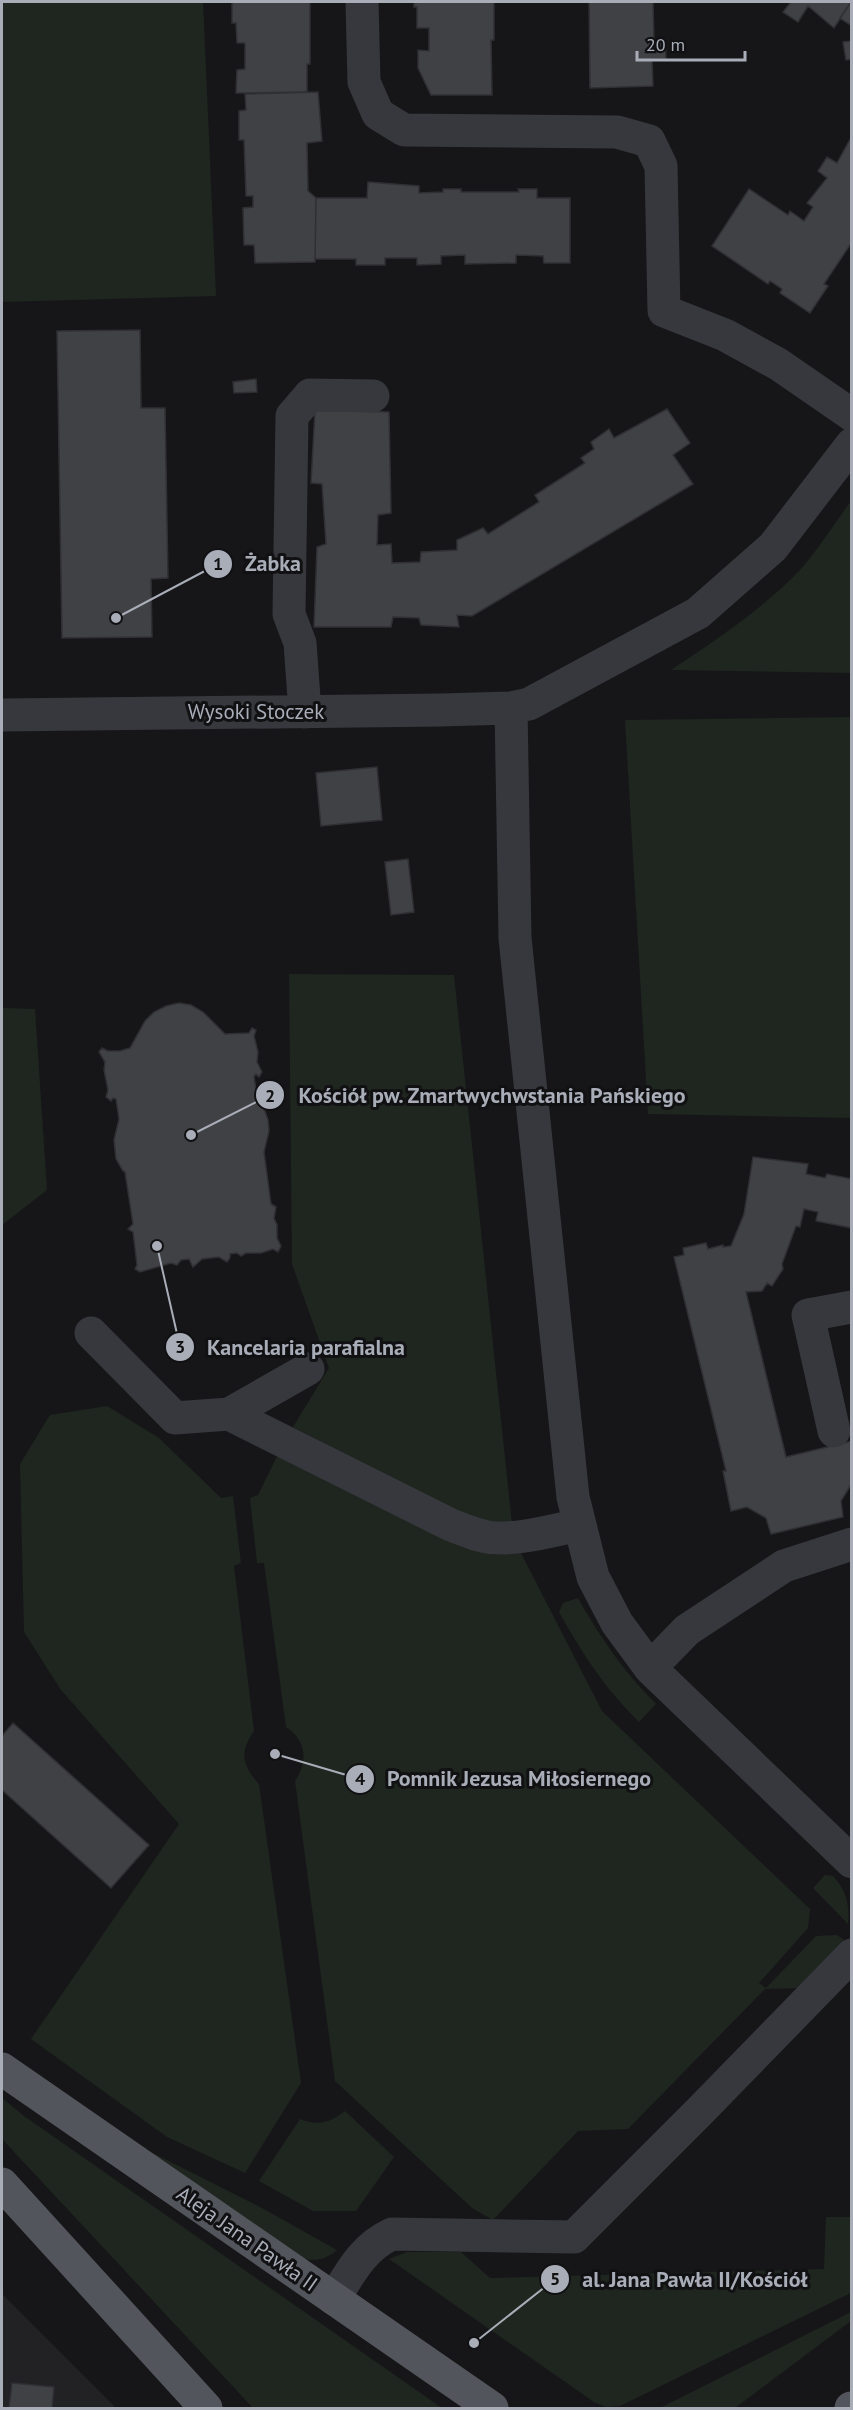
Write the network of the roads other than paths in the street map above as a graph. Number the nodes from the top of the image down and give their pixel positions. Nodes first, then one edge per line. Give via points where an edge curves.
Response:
1 (362, 2) edge
2 (373, 396) dead end
3 (852, 415) edge
4 (852, 444) edge
5 (511, 708) junction
6 (305, 712) junction
7 (2, 715) edge
8 (852, 1308) edge
9 (91, 1333) dead end
10 (308, 1369) dead end
11 (230, 1414) junction
12 (834, 1431) dead end
13 (580, 1526) junction
14 (852, 1544) edge
15 (650, 1668) junction
16 (852, 1862) edge
17 (852, 1955) edge
18 (2, 2069) edge
19 (2, 2184) edge
20 (334, 2299) junction
21 (207, 2409) edge
22 (492, 2409) edge

1 - 3 street via 364,82 378,114 404,130 617,132 649,141 661,166 664,311 725,335 769,359
2 - 6 street via 310,395 292,416 289,614 300,643
4 - 5 street, Wysoki Stoczek via 773,548 698,613 545,696
5 - 6 street, Wysoki Stoczek
5 - 13 street via 515,938 573,1497
6 - 7 street, Wysoki Stoczek
8 - 12 street via 808,1315
9 - 11 street via 176,1418
10 - 11 street
11 - 13 street via 474,1534 495,1538
13 - 15 street via 593,1577 617,1623
14 - 15 street via 784,1566 687,1630
15 - 16 street
17 - 20 street via 574,2237 392,2234 378,2240 362,2255
18 - 20 main road, Aleja Jana Pawła II
19 - 21 main road
20 - 22 main road, Aleja Jana Pawła II

